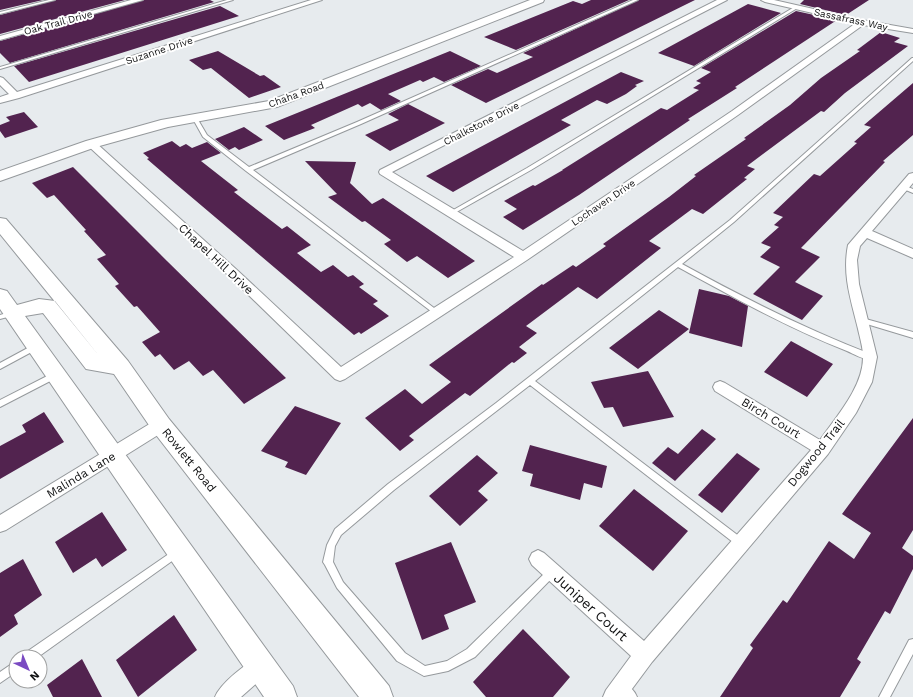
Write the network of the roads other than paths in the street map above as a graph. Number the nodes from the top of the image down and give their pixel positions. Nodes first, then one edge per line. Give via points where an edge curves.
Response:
1 (52, 0) edge
2 (139, 0) edge
3 (231, 0) edge
4 (318, 0) edge
5 (539, 0) edge
6 (636, 0) edge
7 (723, 0) edge
8 (765, 0) edge
9 (797, 7) junction
10 (0, 13) edge
11 (862, 22) junction
12 (913, 31) edge
13 (0, 38) edge
14 (913, 59) edge
15 (0, 68) edge
16 (0, 80) edge
17 (16, 96) junction
18 (0, 100) edge
19 (195, 119) junction
20 (91, 144) junction
21 (248, 170) junction
22 (0, 176) edge
23 (910, 185) edge
24 (451, 213) junction
25 (0, 223) edge
26 (864, 232) junction
27 (913, 254) edge
28 (523, 257) junction
29 (678, 264) junction
30 (4, 308) edge
31 (436, 313) junction
32 (862, 320) junction
33 (913, 335) edge
34 (37, 346) junction
35 (870, 357) junction
36 (0, 366) edge
37 (121, 367) junction
38 (57, 373) junction
39 (340, 375) joint
40 (530, 380) junction
41 (720, 387) dead end
42 (0, 404) edge
43 (161, 426) junction
44 (822, 449) junction
45 (112, 456) junction
46 (0, 524) edge
47 (741, 543) junction
48 (180, 551) junction
49 (545, 566) joint
50 (913, 644) edge
51 (40, 649) edge
52 (645, 655) junction
53 (260, 667) junction
54 (622, 694) edge
55 (225, 697) edge
56 (282, 697) edge
57 (378, 697) edge
58 (884, 697) edge

1 - 10 lane
2 - 13 street, Oak Trail Drive
3 - 15 lane
4 - 17 street, Suzanne Drive
5 - 19 main road, Chaha Road via 272,104
6 - 21 lane
7 - 24 street, Chalkstone Drive via 384,172
8 - 9 street, Sassafrass Way
9 - 11 street, Sassafrass Way
9 - 24 lane via 529,169
11 - 12 street, Sassafrass Way
11 - 28 street, Lochaven Drive via 735,113
14 - 29 lane via 732,221
16 - 17 street
17 - 18 street, Suzanne Drive
19 - 20 main road, Chaha Road via 166,123
19 - 21 lane via 205,136
20 - 22 main road, Chaha Road
20 - 39 street, Chapel Hill Drive via 233,273
21 - 31 lane
23 - 26 street, Dogwood Trail
24 - 28 street, Chalkstone Drive
25 - 37 main road, Rowlett Road
26 - 27 street
26 - 32 street, Dogwood Trail via 854,245 851,260 853,284
28 - 31 street, Lochaven Drive
29 - 35 lane via 796,326
29 - 40 lane
30 - 34 main road
30 - 37 main road via 48,306 93,364
31 - 39 street, Lochaven Drive
32 - 33 lane
32 - 35 street, Dogwood Trail
34 - 36 lane
34 - 38 main road
35 - 44 street, Dogwood Trail via 866,382 851,409
37 - 43 main road, Rowlett Road
38 - 42 lane
38 - 45 main road
40 - 47 lane
40 - 49 lane via 391,487 338,532 331,545 328,562 340,585 401,657 424,671 448,666 471,652
41 - 44 street, Birch Court
43 - 45 street, Malinda Lane
43 - 57 main road, Rowlett Road
44 - 47 street, Dogwood Trail
45 - 46 street, Malinda Lane
45 - 48 main road
47 - 52 street, Dogwood Trail
48 - 51 lane
48 - 53 main road
49 - 52 street, Juniper Court
50 - 58 lane
52 - 54 street, Dogwood Trail
53 - 55 street
53 - 56 main road

